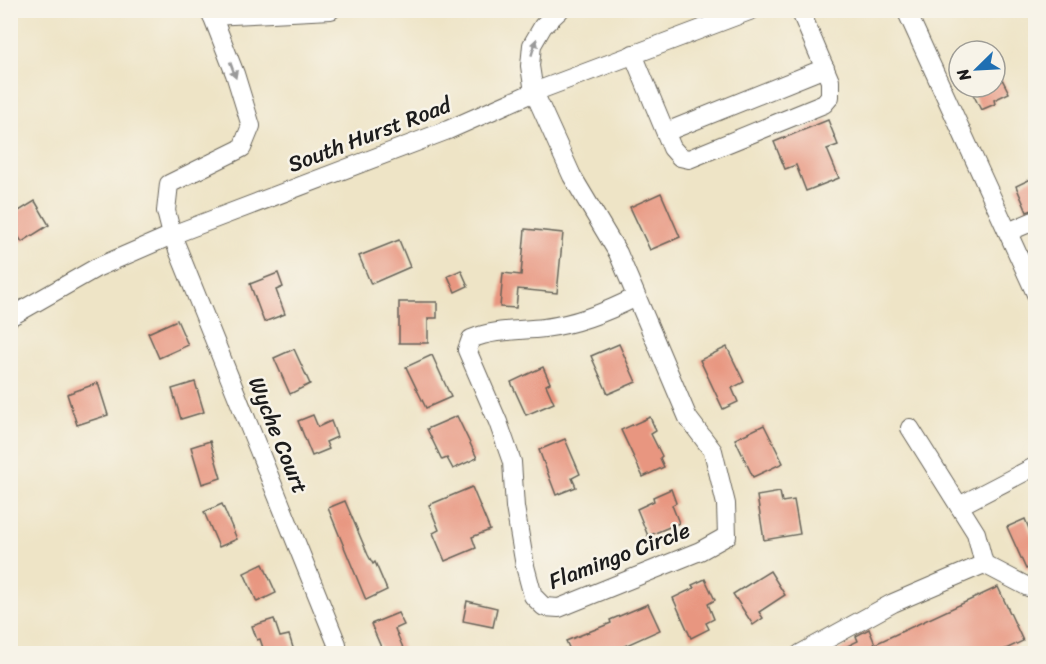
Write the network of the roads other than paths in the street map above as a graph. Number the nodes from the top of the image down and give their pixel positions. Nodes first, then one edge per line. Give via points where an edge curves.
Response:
1 (331, 10) edge
2 (560, 10) edge
3 (752, 10) edge
4 (800, 10) edge
5 (906, 10) edge
6 (269, 12) edge
7 (211, 13) edge
8 (633, 54) junction
9 (825, 68) junction
10 (534, 92) junction
11 (666, 132) junction
12 (1035, 220) edge
13 (1008, 232) junction
14 (172, 235) junction
15 (1035, 294) edge
16 (636, 297) junction
17 (10, 317) edge
18 (910, 428) dead end
19 (1035, 466) edge
20 (959, 506) junction
21 (984, 564) junction
22 (1035, 583) edge
23 (337, 654) edge
24 (800, 654) edge

1 - 6 street
10 -> 2 street, Flamingo Circle via 532,45 543,26
3 - 8 street, South Hurst Road
4 - 9 street
5 - 13 street
6 - 7 street
7 -> 14 street, Wyche Court via 251,126 242,148 169,184 166,211
8 - 10 street, South Hurst Road
8 - 11 street
9 - 11 street
9 - 11 street via 830,97 824,104 689,159 676,153
10 - 14 street, South Hurst Road via 448,130
10 - 16 street, Flamingo Circle via 572,176 618,254
12 - 13 street
13 - 15 street
14 - 17 street, South Hurst Road via 96,268
14 - 23 street, Wyche Court via 338,644
16 - 16 street, Flamingo Circle via 688,418 713,451 726,504 727,536 700,551 559,608 544,607 532,596 525,566 512,462 466,350 471,339 487,332 546,328 578,321
18 - 20 street
19 - 20 street
20 - 21 street via 976,533
21 - 22 street via 1028,587
21 - 24 street via 893,603

